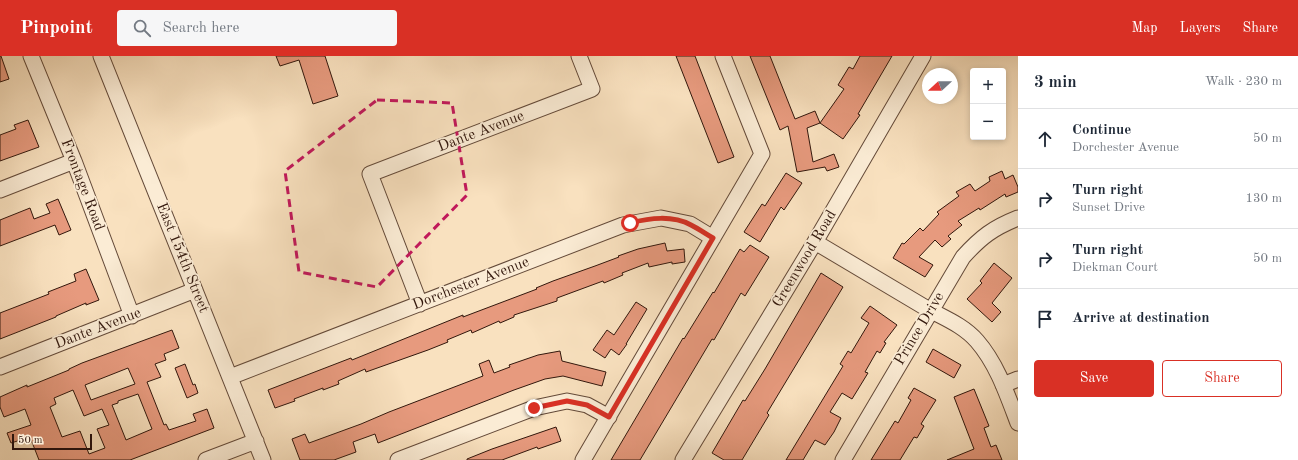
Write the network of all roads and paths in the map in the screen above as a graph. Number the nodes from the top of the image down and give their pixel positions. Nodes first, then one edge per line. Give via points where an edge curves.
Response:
1 (31, 56) edge
2 (101, 56) edge
3 (579, 56) edge
4 (723, 56) edge
5 (923, 56) edge
6 (74, 161) junction
7 (0, 190) edge
8 (1018, 218) edge
9 (713, 238) junction
10 (815, 242) junction
11 (195, 290) junction
12 (420, 304) junction
13 (931, 311) junction
14 (132, 316) junction
15 (0, 367) edge
16 (230, 377) junction
17 (1018, 379) edge
18 (1003, 385) junction
19 (609, 417) junction
20 (1018, 422) edge
21 (256, 441) junction
22 (206, 460) edge
23 (263, 460) edge
24 (398, 460) edge
25 (583, 460) edge
26 (683, 460) edge
27 (843, 460) edge

1 - 6 street, Frontage Road
2 - 11 street, East 154th Street
3 - 12 street, Dante Avenue via 592,89 370,174
4 - 9 street via 762,154
5 - 10 street, Greenwood Road
6 - 7 street
6 - 14 street, Frontage Road
8 - 13 street, Prince Drive via 993,229 975,243 963,257
9 - 12 street, Dorchester Avenue via 690,224 676,220 643,220 623,225
9 - 19 street
10 - 13 street
10 - 26 street, Greenwood Road
11 - 14 street, Dante Avenue
11 - 16 street, East 154th Street
12 - 16 street, Dorchester Avenue
13 - 18 street via 962,327 976,340
13 - 27 street, Prince Drive
14 - 15 street, Dante Avenue
16 - 21 street, East 154th Street
17 - 18 street
18 - 20 street
19 - 24 street via 587,405 560,402 534,408
19 - 25 street
21 - 22 street
21 - 23 street, East 154th Street

